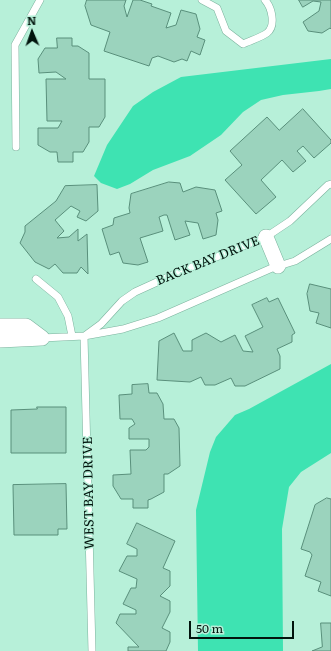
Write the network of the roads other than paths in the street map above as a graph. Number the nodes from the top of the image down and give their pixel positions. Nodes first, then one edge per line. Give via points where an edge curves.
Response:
1 (40, 0) edge
2 (202, 0) edge
3 (265, 0) edge
4 (16, 147) dead end
5 (331, 184) edge
6 (266, 238) junction
7 (331, 239) edge
8 (278, 266) junction
9 (36, 279) dead end
10 (0, 326) edge
11 (72, 336) junction
12 (84, 336) junction
13 (42, 338) junction
14 (0, 340) edge
15 (92, 651) edge

1 - 4 lane via 15,45
2 - 3 lane via 217,8 226,31 243,44 268,33 273,18
5 - 6 lane, BACK BAY DRIVE via 290,221
6 - 8 street
6 - 12 lane, BACK BAY DRIVE via 135,292 101,324
7 - 8 lane via 295,261
8 - 12 lane via 158,318 123,329
9 - 11 lane via 58,297 68,316
10 - 13 street via 26,326
11 - 12 lane
11 - 13 lane
12 - 15 lane, WEST BAY DRIVE
13 - 14 street

